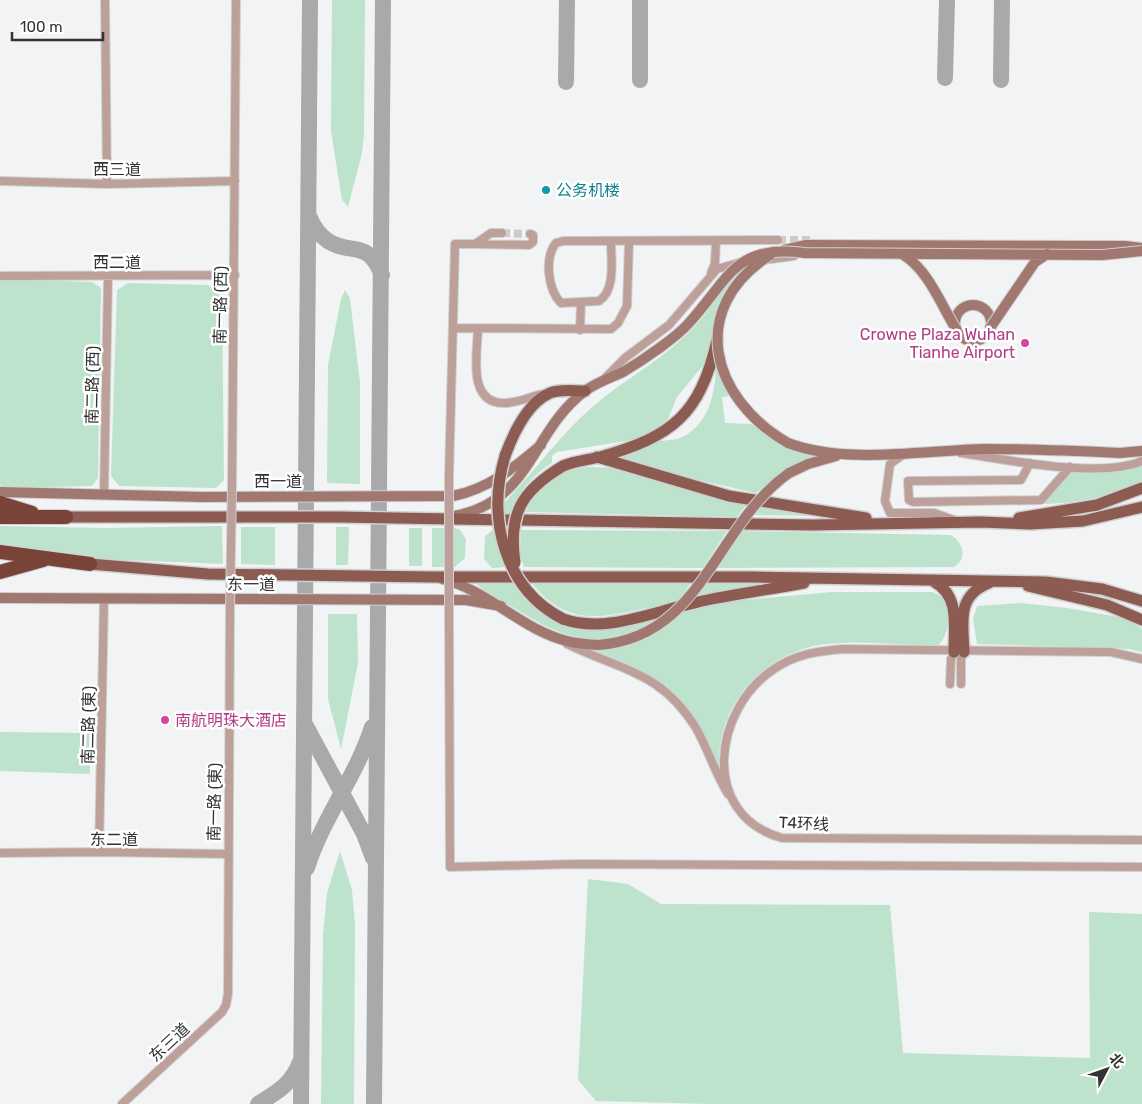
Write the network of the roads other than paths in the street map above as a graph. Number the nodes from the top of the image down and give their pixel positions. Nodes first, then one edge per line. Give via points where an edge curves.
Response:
1 (106, 0) edge
2 (236, 0) edge
3 (0, 181) edge
4 (235, 181) junction
5 (107, 184) junction
6 (502, 233) tunnel mouth
7 (530, 234) dead end
8 (778, 240) tunnel mouth
9 (716, 241) junction
10 (611, 242) junction
11 (629, 242) junction
12 (1100, 242) dead end
13 (475, 244) junction
14 (1142, 244) edge
15 (780, 251) junction
16 (1142, 251) edge
17 (900, 254) junction
18 (1047, 254) junction
19 (235, 275) junction
20 (0, 276) edge
21 (108, 277) junction
22 (708, 279) junction
23 (581, 302) junction
24 (453, 328) junction
25 (990, 328) junction
26 (478, 329) junction
27 (956, 329) junction
28 (580, 330) junction
29 (719, 331) junction
30 (602, 381) junction
31 (585, 391) junction
32 (551, 393) junction
33 (541, 445) junction
34 (947, 451) junction
35 (1142, 451) edge
36 (907, 452) junction
37 (847, 454) junction
38 (597, 458) junction
39 (1142, 462) edge
40 (1030, 463) junction
41 (1070, 468) junction
42 (1142, 488) edge
43 (0, 492) edge
44 (104, 494) junction
45 (0, 503) edge
46 (1142, 507) edge
47 (0, 517) edge
48 (47, 517) junction
49 (66, 517) joint
50 (441, 518) junction
51 (892, 522) junction
52 (959, 522) junction
53 (998, 522) junction
54 (0, 552) edge
55 (49, 558) junction
56 (90, 564) joint
57 (0, 572) edge
58 (432, 577) junction
59 (824, 579) junction
60 (931, 580) junction
61 (994, 581) junction
62 (1012, 581) junction
63 (520, 582) junction
64 (0, 598) edge
65 (104, 599) junction
66 (1142, 600) edge
67 (501, 606) junction
68 (230, 610) joint
69 (1142, 620) edge
70 (547, 634) junction
71 (959, 652) junction
72 (1142, 659) edge
73 (950, 684) dead end
74 (961, 684) dead end
75 (732, 801) junction
76 (1142, 840) edge
77 (100, 852) junction
78 (0, 854) edge
79 (228, 854) junction
80 (1142, 867) edge
81 (228, 994) joint
82 (122, 1104) edge

1 - 5 street
2 - 4 street, 南一路 (西)
3 - 5 street, 西三道
4 - 5 street, 西三道
4 - 19 street, 南一路 (西)
6 - 13 street via 491,233
7 - 13 street via 534,237 531,245
8 - 9 street
9 - 11 street
9 - 22 street via 715,263
10 - 11 street
10 - 23 street via 608,292 600,301
10 - 23 street via 563,241 553,246 550,259 552,290 562,303
11 - 28 street via 625,314 611,329
12 - 14 street
13 - 24 street via 455,244
15 - 16 main road via 806,245 1126,246
15 - 17 main road, bridge
15 - 29 main road, bridge via 740,280 728,299
15 - 30 main road, bridge via 753,257 733,269 688,324 658,349
16 - 18 main road, bridge via 1102,255
16 - 22 street via 790,256 731,264 717,269
17 - 18 main road, bridge
17 - 27 main road, bridge via 921,270
18 - 25 main road, bridge via 1035,262
19 - 21 street, 西二道
19 - 68 street, 南一路 (西), bridge
20 - 21 street, 西二道
21 - 44 street, 南二路 (西)
22 - 30 street via 669,325 625,358
23 - 28 street
24 - 26 street
24 - 80 street, bridge via 449,477 450,867 577,864
25 - 27 main road via 984,337 973,341 963,338
25 - 27 main road, bridge via 985,310 971,305 957,315
26 - 28 street
26 - 32 street via 477,382 483,394 494,402 508,403
29 - 37 main road, bridge via 721,366 736,398 754,420 788,444
29 - 38 main road, bridge via 702,390 674,424 636,446
30 - 31 main road
31 - 32 main road
31 - 33 main road via 561,416
32 - 63 main road, bridge via 528,414 511,440 504,456 497,495 503,546
33 - 44 main road, 西一道 via 499,478 470,493 453,496
33 - 50 main road via 521,476 503,495 483,508
34 - 35 main road
34 - 36 main road
34 - 40 street
36 - 37 main road
36 - 52 street via 890,464 885,501 890,513 934,512
37 - 70 main road, bridge via 822,459 789,473 760,498 702,581 664,623 640,636 598,646
38 - 51 main road via 729,496
38 - 63 main road, bridge via 580,459 563,466 534,486 517,511 512,544
39 - 41 street via 1131,466
40 - 41 street
40 - 41 street via 1021,480 908,481 909,500 1041,500
42 - 53 main road via 1115,500 1081,509
43 - 44 main road, 西一道
45 - 48 highway
46 - 53 main road via 1063,524
47 - 48 highway
48 - 49 highway
49 - 50 main road
50 - 51 main road via 812,525
51 - 52 main road
52 - 53 main road
54 - 55 highway
55 - 56 highway
55 - 57 highway
56 - 58 main road via 208,574
58 - 59 main road via 752,576
58 - 67 main road via 460,584
59 - 60 main road
59 - 63 main road, bridge via 698,602 604,624 582,624 563,619 541,605
60 - 61 main road
60 - 71 main road via 941,586 953,601
61 - 62 main road
61 - 71 main road via 979,587 965,603
62 - 66 main road via 1084,585
62 - 69 main road via 1107,605
64 - 65 main road, 东一道
65 - 67 main road, 东一道 via 466,600
65 - 77 street, 南二路 (東)
67 - 70 main road
68 - 79 street, 南一路 (東)
70 - 75 street via 580,651 630,669 666,692 695,726
71 - 72 street, T4环线 via 1111,652
71 - 73 street via 951,659
71 - 74 street
71 - 75 street, T4环线 via 816,651 792,658 773,669 743,700 726,736 725,769
75 - 76 street, T4环线 via 752,826 782,838
77 - 78 street, 东二道
77 - 79 street, 东二道
79 - 81 street, 南一路 (東)
81 - 82 street, 东三道 via 222,1012

